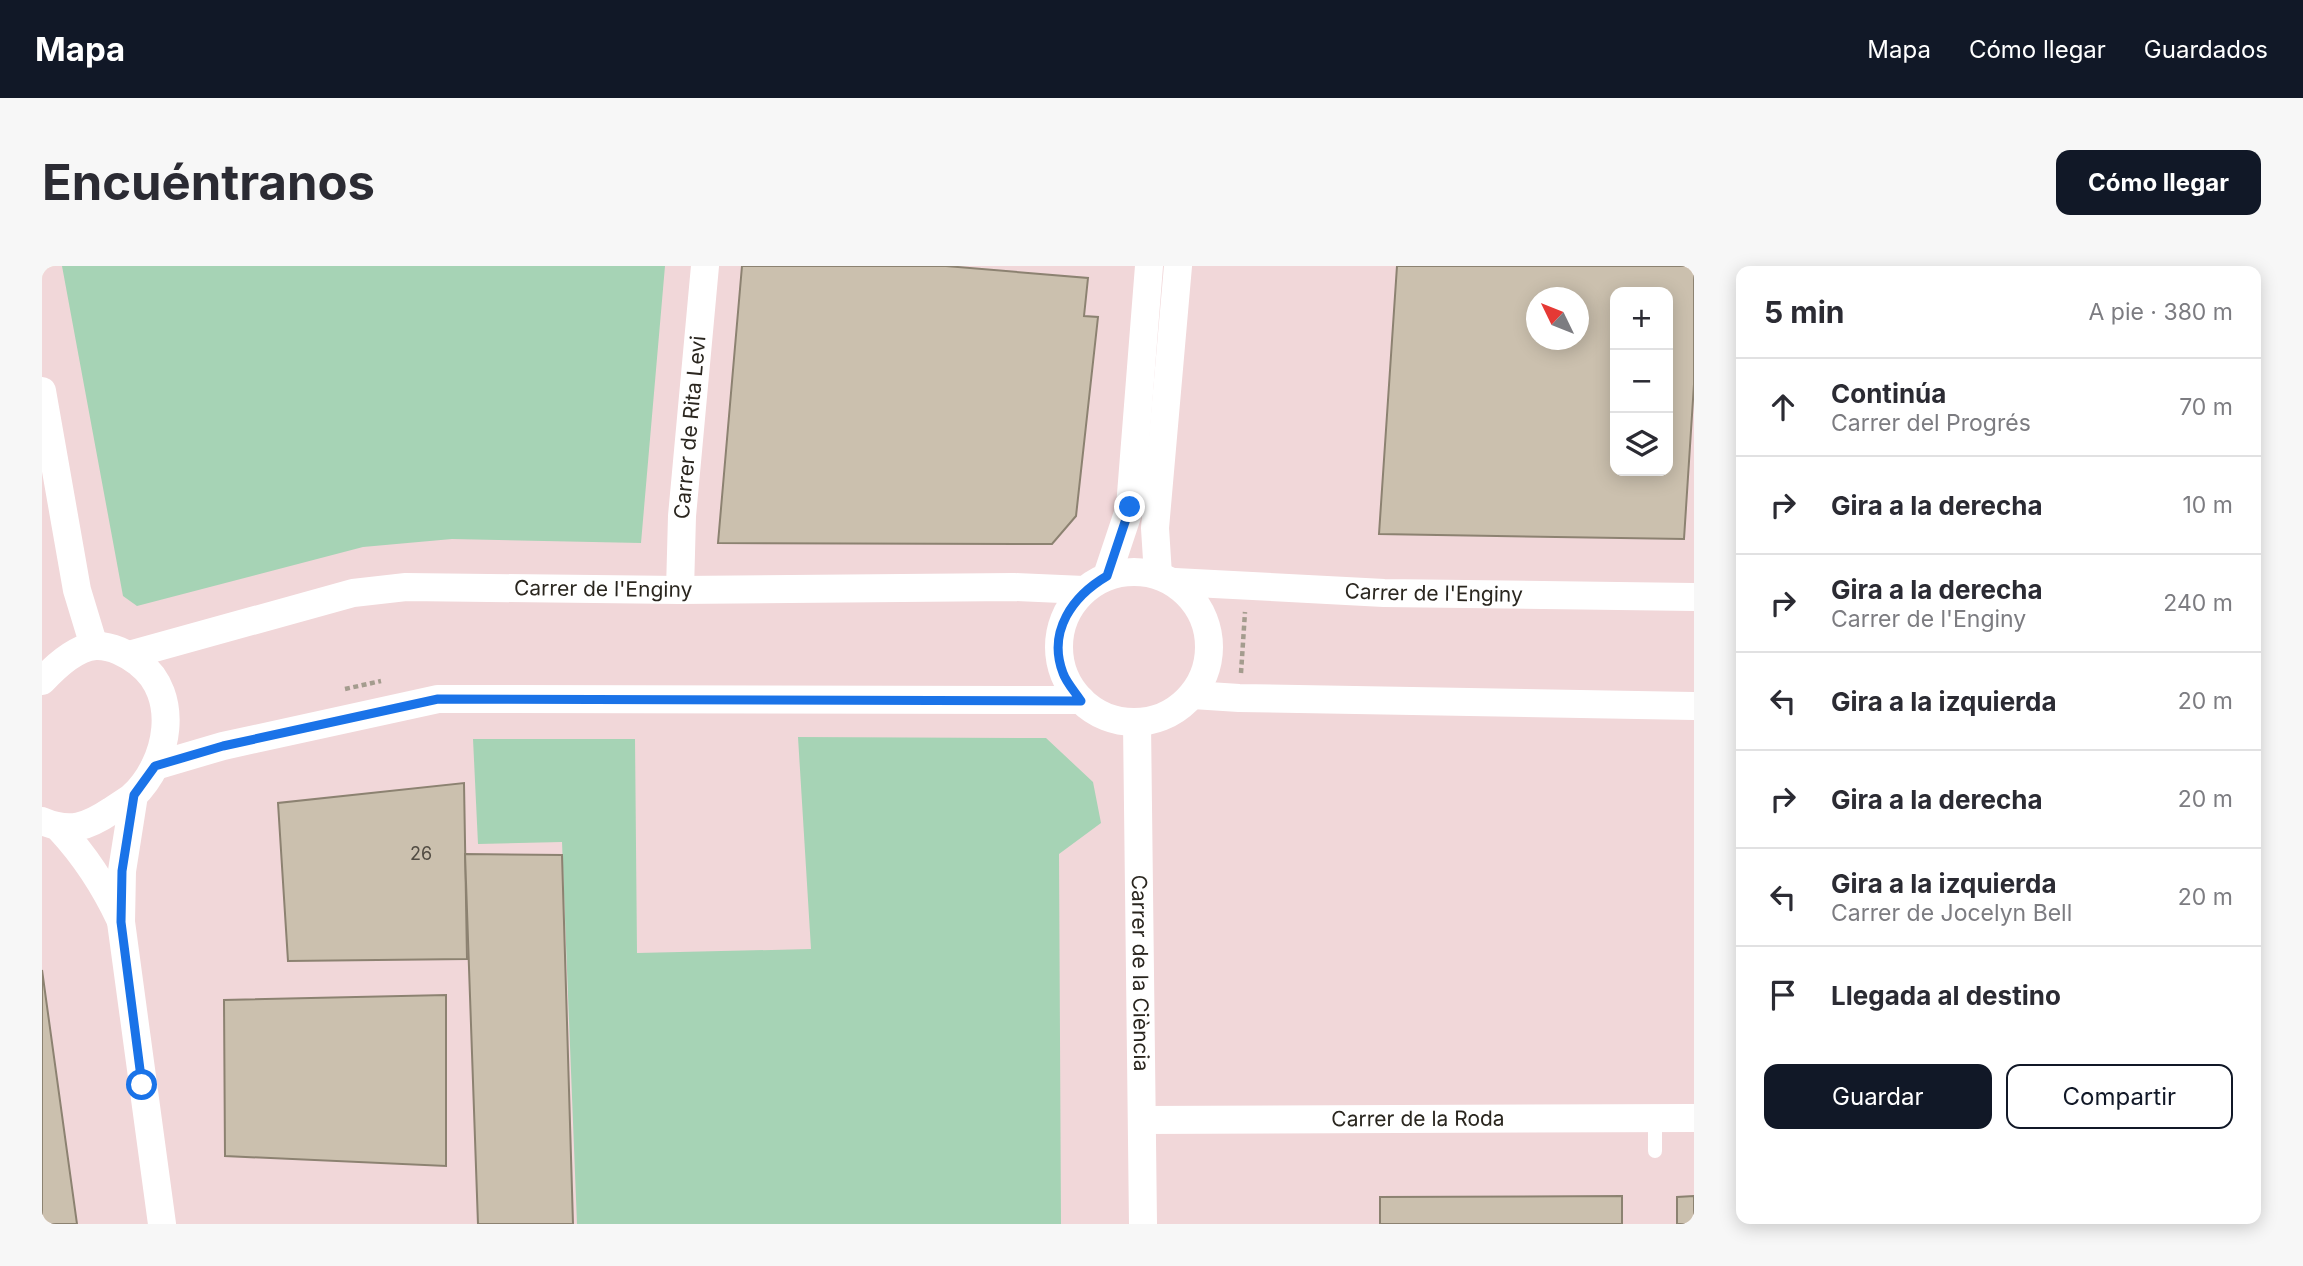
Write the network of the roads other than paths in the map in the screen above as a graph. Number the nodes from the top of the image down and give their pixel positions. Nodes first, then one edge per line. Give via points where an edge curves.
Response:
1 (705, 266) edge
2 (1149, 266) edge
3 (1178, 266) edge
4 (42, 391) edge
5 (1166, 579) junction
6 (1095, 583) junction
7 (680, 590) junction
8 (1694, 597) edge
9 (94, 646) junction
10 (129, 655) junction
11 (42, 681) edge
12 (1193, 695) junction
13 (1081, 701) junction
14 (1694, 706) edge
15 (1137, 723) junction
16 (155, 766) junction
17 (134, 795) junction
18 (51, 825) edge
19 (121, 922) junction
20 (1655, 1118) junction
21 (1694, 1118) edge
22 (1142, 1120) junction
23 (1655, 1151) dead end
24 (162, 1224) edge
25 (1143, 1224) edge

1 - 7 street, Carrer de Rita Levi via 682,516
2 - 6 street via 1130,507
3 - 5 street via 1155,528
4 - 9 street via 76,590
5 - 6 street via 1132,571
5 - 8 street, Carrer de l'Enginy via 1247,588
5 - 12 street via 1194,600 1209,640 1206,672
6 - 7 street, Carrer de l'Enginy
6 - 13 street via 1063,622 1058,647 1063,673
7 - 10 street, Carrer de l'Enginy via 406,587 352,593
9 - 10 street
9 - 11 street via 71,656
10 - 16 street via 151,671 167,713 165,738
12 - 14 street
12 - 15 street via 1157,719
13 - 15 street via 1102,716
13 - 16 street via 438,699 223,746
15 - 22 street, Carrer de la Ciència
16 - 17 street
17 - 18 street via 79,828
17 - 19 street via 122,871
18 - 19 street via 81,852
19 - 24 street
20 - 21 street, Carrer de la Roda
20 - 22 street, Carrer de la Roda
20 - 23 lane
22 - 25 street, Carrer de la Ciència

